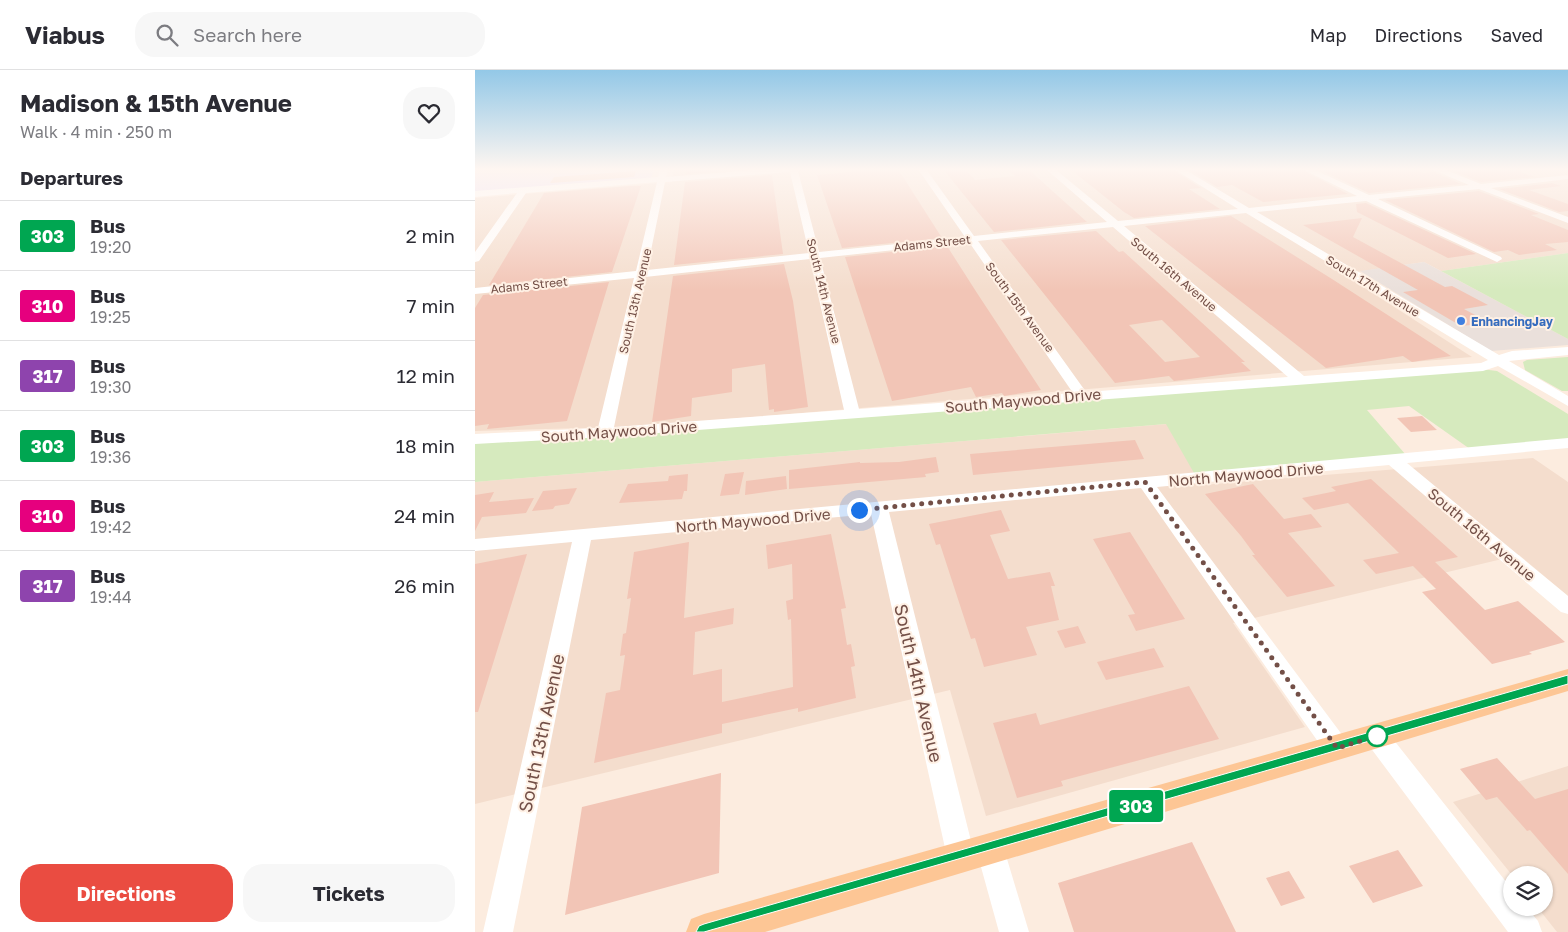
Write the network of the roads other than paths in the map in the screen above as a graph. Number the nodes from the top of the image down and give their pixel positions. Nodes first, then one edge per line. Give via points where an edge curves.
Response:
1 (510, 209) edge
2 (656, 209) edge
3 (803, 209) edge
4 (950, 209) edge
5 (1097, 209) edge
6 (1255, 209) edge
7 (1390, 209) edge
8 (1540, 209) edge
9 (1247, 210) junction
10 (1568, 220) edge
11 (1114, 224) junction
12 (971, 239) junction
13 (815, 255) junction
14 (475, 259) edge
15 (1497, 259) dead end
16 (642, 273) junction
17 (475, 291) edge
18 (1568, 351) edge
19 (1498, 361) junction
20 (1299, 379) junction
21 (1082, 396) junction
22 (1568, 402) edge
23 (851, 414) junction
24 (605, 432) junction
25 (475, 439) edge
26 (1568, 443) edge
27 (1395, 461) junction
28 (1145, 482) junction
29 (879, 508) junction
30 (583, 535) junction
31 (475, 545) edge
32 (1568, 607) edge
33 (1568, 680) edge
34 (1376, 736) junction
35 (1337, 748) junction
36 (976, 853) junction
37 (498, 932) edge
38 (704, 932) edge
39 (1014, 932) edge
40 (1527, 932) edge

1 - 14 street
2 - 16 street, South 13th Avenue
3 - 13 street, South 14th Avenue
4 - 12 street, South 15th Avenue
5 - 11 street, South 16th Avenue
6 - 9 street, Adams Street
7 - 15 street
8 - 10 street
9 - 11 street, Adams Street
9 - 19 street, South 17th Avenue
11 - 12 street, Adams Street
11 - 20 street, South 16th Avenue
12 - 13 street, Adams Street
12 - 21 street, South 15th Avenue
13 - 16 street, Adams Street
13 - 23 street, South 14th Avenue
16 - 17 street, Adams Street
16 - 24 street, South 13th Avenue
18 - 19 street, South Maywood Drive via 1512,355
19 - 20 street, South Maywood Drive via 1483,367
19 - 22 street, South 17th Avenue
20 - 21 street, South Maywood Drive
21 - 23 street, South Maywood Drive
23 - 24 street, South Maywood Drive
24 - 25 street, South Maywood Drive
26 - 27 street, North Maywood Drive
27 - 28 street, North Maywood Drive
27 - 32 street, South 16th Avenue
28 - 29 street, North Maywood Drive
28 - 35 street
29 - 30 street, North Maywood Drive
29 - 36 street, South 14th Avenue
30 - 31 street, North Maywood Drive
30 - 37 street, South 13th Avenue
33 - 34 main road
34 - 35 main road
34 - 40 street
35 - 36 main road
36 - 38 main road
36 - 39 street, South 14th Avenue

